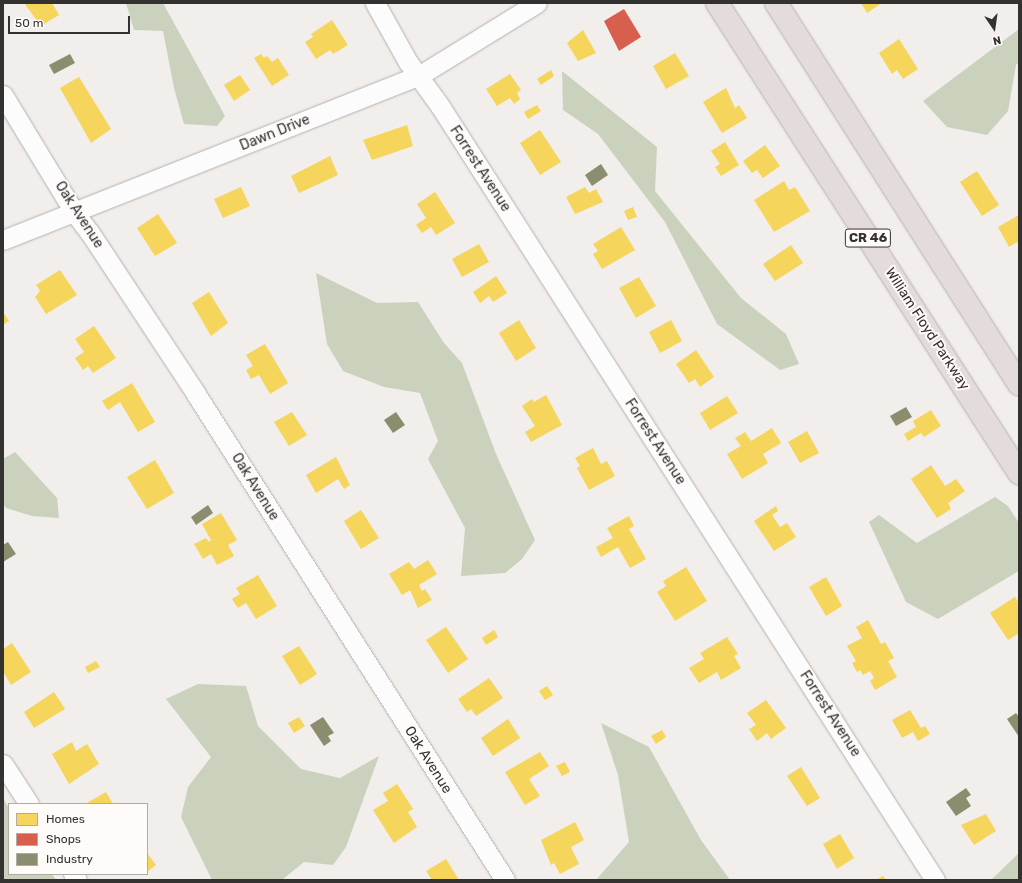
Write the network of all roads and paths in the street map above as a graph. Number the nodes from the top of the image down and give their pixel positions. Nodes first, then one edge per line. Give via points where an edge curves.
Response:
1 (375, 3) edge
2 (537, 3) edge
3 (717, 3) edge
4 (776, 3) edge
5 (420, 76) junction
6 (3, 95) edge
7 (74, 212) junction
8 (3, 240) edge
9 (1019, 384) edge
10 (1019, 473) edge
11 (3, 764) edge
12 (28, 803) edge
13 (505, 880) edge
14 (936, 880) edge

1 - 5 street, Forrest Avenue via 408,62
2 - 5 street, Dawn Drive
3 - 10 highway, William Floyd Parkway / CR 46
4 - 9 highway
5 - 7 street, Dawn Drive
5 - 14 street, Forrest Avenue
6 - 7 street, Oak Avenue
7 - 8 street, Dawn Drive
7 - 13 street, Oak Avenue via 196,394
11 - 12 street

